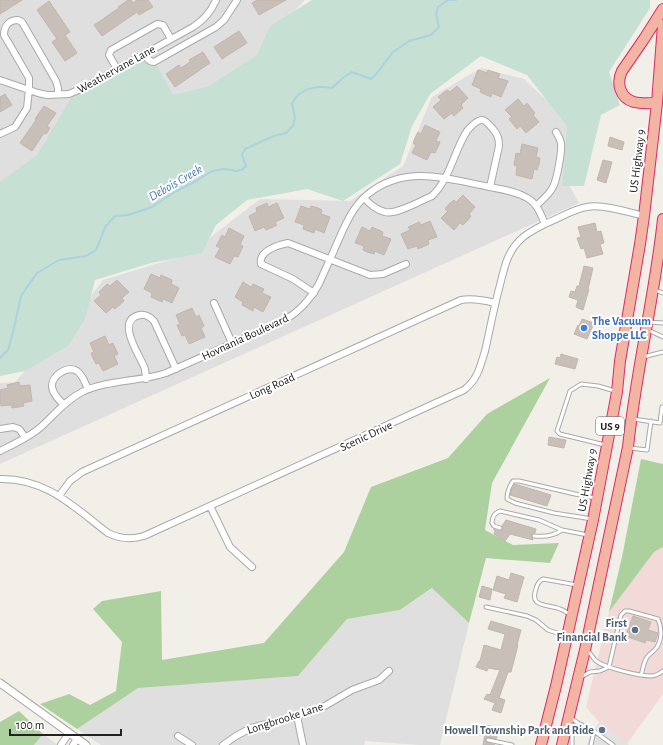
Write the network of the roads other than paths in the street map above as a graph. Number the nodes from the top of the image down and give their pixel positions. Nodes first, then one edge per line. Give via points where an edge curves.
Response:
1 (216, 0) edge
2 (237, 0) edge
3 (663, 10) edge
4 (663, 25) edge
5 (171, 39) junction
6 (144, 54) junction
7 (117, 69) junction
8 (0, 80) edge
9 (29, 90) junction
10 (58, 94) junction
11 (657, 104) junction
12 (556, 132) dead end
13 (0, 134) edge
14 (444, 178) junction
15 (490, 187) junction
16 (364, 198) junction
17 (536, 206) junction
18 (644, 216) junction
19 (663, 219) edge
20 (545, 224) junction
21 (330, 259) junction
22 (406, 264) dead end
23 (653, 289) junction
24 (314, 293) junction
25 (663, 293) edge
26 (214, 303) dead end
27 (495, 303) junction
28 (663, 323) edge
29 (646, 325) junction
30 (663, 337) edge
31 (232, 343) junction
32 (663, 352) edge
33 (641, 357) junction
34 (176, 369) junction
35 (146, 378) junction
36 (88, 390) junction
37 (617, 392) junction
38 (64, 405) junction
39 (663, 407) edge
40 (631, 418) junction
41 (651, 421) junction
42 (0, 429) edge
43 (25, 437) junction
44 (607, 446) junction
45 (628, 447) junction
46 (0, 451) edge
47 (0, 479) edge
48 (59, 496) junction
49 (597, 498) junction
50 (210, 506) junction
51 (594, 520) junction
52 (500, 528) dead end
53 (562, 530) junction
54 (534, 536) dead end
55 (590, 536) junction
56 (252, 567) dead end
57 (579, 585) junction
58 (486, 607) dead end
59 (572, 616) junction
60 (568, 636) junction
61 (586, 648) junction
62 (609, 667) junction
63 (389, 671) dead end
64 (663, 671) edge
65 (641, 675) junction
66 (578, 679) junction
67 (0, 683) edge
68 (297, 716) junction
69 (569, 717) junction
70 (594, 731) junction
71 (69, 733) junction
72 (178, 736) dead end
73 (488, 740) dead end
74 (75, 742) edge
75 (61, 745) edge
76 (86, 745) edge
77 (192, 745) edge
78 (223, 745) edge
79 (303, 745) edge
80 (512, 745) edge
81 (541, 745) edge
82 (562, 745) edge
83 (572, 745) edge
84 (591, 745) edge
85 (613, 745) edge

1 - 5 street, Weathervane Lane via 208,15
2 - 6 street via 224,20 216,27 154,62
3 - 11 highway via 622,71 619,83 623,95 633,102
4 - 11 highway, US Highway 9 / US 9
5 - 6 street, Weathervane Lane
5 - 7 street via 163,25 157,24 111,50 109,55
6 - 7 street, Weathervane Lane
7 - 10 street, Weathervane Lane via 79,90 69,94
8 - 9 street, Weathervane Lane
9 - 10 street, Weathervane Lane via 47,95
9 - 10 street via 29,78 4,34 7,24 15,20 22,22 56,81
9 - 13 street via 27,108 15,126
11 - 18 highway, US Highway 9 / US 9
12 - 17 street via 561,152 555,181 547,195
14 - 15 street, Hovnania Boulevard
14 - 15 street via 468,129 478,120 482,120 497,133 499,140
14 - 16 street, Hovnania Boulevard via 418,175 396,179 378,187
14 - 16 street via 432,196 397,212 383,212
15 - 17 street, Hovnania Boulevard via 522,195
16 - 21 street, Hovnania Boulevard via 350,216
17 - 20 street, Hovnania Boulevard
18 - 20 street, Scenic Drive via 593,206
18 - 37 highway, US Highway 9 / US 9
19 - 23 highway, US 9
20 - 27 street, Scenic Drive via 528,233 512,249
21 - 22 street via 370,275 382,274
21 - 24 street, Hovnania Boulevard
21 - 24 street via 288,243 269,250 260,258 261,264 293,279
23 - 25 lane
23 - 29 highway, US 9
24 - 31 street, Hovnania Boulevard via 302,308 285,320
26 - 31 street
27 - 48 street, Long Road via 477,299 461,300 82,472 70,481
27 - 50 street, Scenic Drive via 480,371 464,390
28 - 29 lane
29 - 30 lane
29 - 33 highway, US 9
31 - 34 street, Hovnania Boulevard
32 - 33 lane
33 - 40 highway, US 9
34 - 35 street, Hovnania Boulevard
34 - 35 street via 154,321 146,315 138,316 132,319 128,330 145,369
35 - 36 street, Hovnania Boulevard
36 - 38 street, Hovnania Boulevard
36 - 38 street via 78,372 61,372 53,381 52,387
37 - 44 highway, US Highway 9 / US 9
37 - 44 lane via 581,384 570,391 557,431 560,434
38 - 43 street, Hovnania Boulevard via 35,432
39 - 41 lane via 660,423
40 - 41 lane
40 - 45 highway, US 9
41 - 45 lane via 647,450
42 - 43 street via 13,427 19,429
43 - 46 street, Hovnania Boulevard
44 - 49 highway, US Highway 9 / US 9
45 - 61 highway, US 9
47 - 48 street, Scenic Drive via 30,482
48 - 50 street, Scenic Drive via 108,533 127,539 144,536
49 - 51 highway, US Highway 9 / US 9
49 - 51 lane via 519,480 513,481 507,494 507,499 515,503
50 - 56 street via 230,547
51 - 55 highway, US Highway 9 / US 9
52 - 53 lane via 494,526 492,518 500,511 540,520
53 - 54 lane via 547,536
53 - 55 lane
55 - 57 highway, US Highway 9 / US 9
57 - 59 highway, US Highway 9 / US 9
57 - 59 lane via 543,579 535,589 537,602 560,609
58 - 60 lane via 526,616 548,630
59 - 60 highway, US Highway 9 / US 9
60 - 81 highway, US Highway 9 / US 9
61 - 62 lane via 595,660
61 - 66 highway, US 9
62 - 65 lane
62 - 65 lane via 621,615 629,611 658,619 661,624 659,642 646,659
62 - 66 lane via 590,672
63 - 68 street, Longbrooke Lane via 380,680 352,690 323,707
64 - 65 lane via 658,675
66 - 69 highway, US 9
67 - 71 street
68 - 78 street, Longbrooke Lane via 251,728
68 - 79 street
69 - 70 lane
69 - 82 highway, US 9
69 - 83 lane
70 - 84 lane
70 - 85 lane
71 - 74 street
71 - 75 street
72 - 77 street
73 - 80 lane
74 - 76 street

